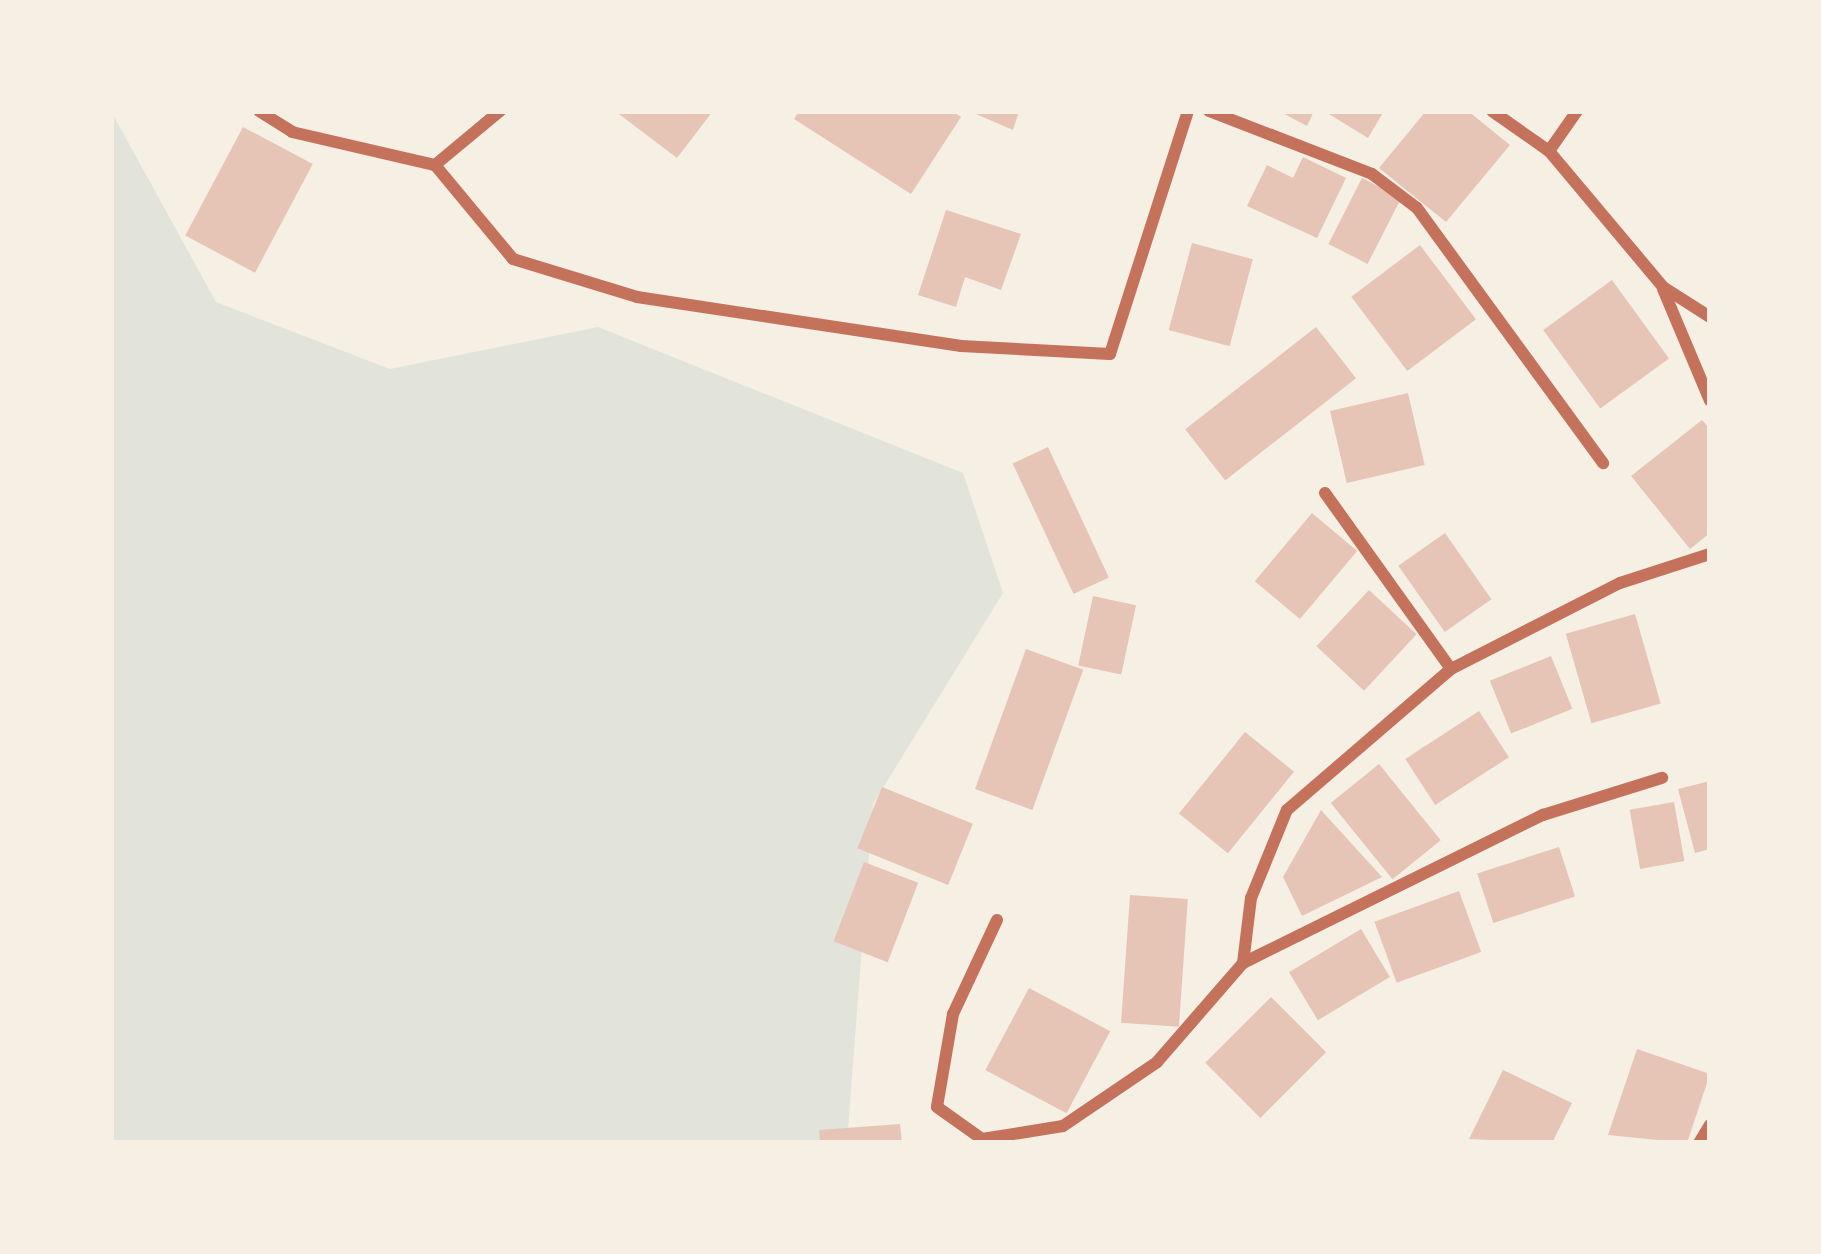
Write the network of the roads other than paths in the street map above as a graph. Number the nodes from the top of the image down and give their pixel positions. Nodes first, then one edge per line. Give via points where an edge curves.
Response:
1 (259, 111) edge
2 (500, 111) edge
3 (1188, 111) edge
4 (1209, 111) edge
5 (1492, 111) edge
6 (1577, 111) edge
7 (1549, 151) junction
8 (435, 165) junction
9 (1663, 287) junction
10 (1710, 316) edge
11 (1710, 401) edge
12 (1603, 463) dead end
13 (1325, 493) dead end
14 (1710, 554) edge
15 (1450, 669) junction
16 (1662, 778) dead end
17 (997, 920) dead end
18 (1243, 963) junction
19 (1710, 1125) edge
20 (1699, 1143) edge

1 - 8 street via 292,132
2 - 8 street
3 - 8 street via 1110,354 961,346 637,297 514,259
4 - 12 street via 1372,174 1417,208
5 - 7 street
6 - 7 street
7 - 9 street
9 - 10 street
9 - 11 street
13 - 15 street
14 - 15 street via 1620,583
15 - 18 street via 1287,810 1251,898
16 - 18 street via 1543,815
17 - 18 street via 953,1014 938,1107 982,1138 1063,1126 1157,1062
19 - 20 street

